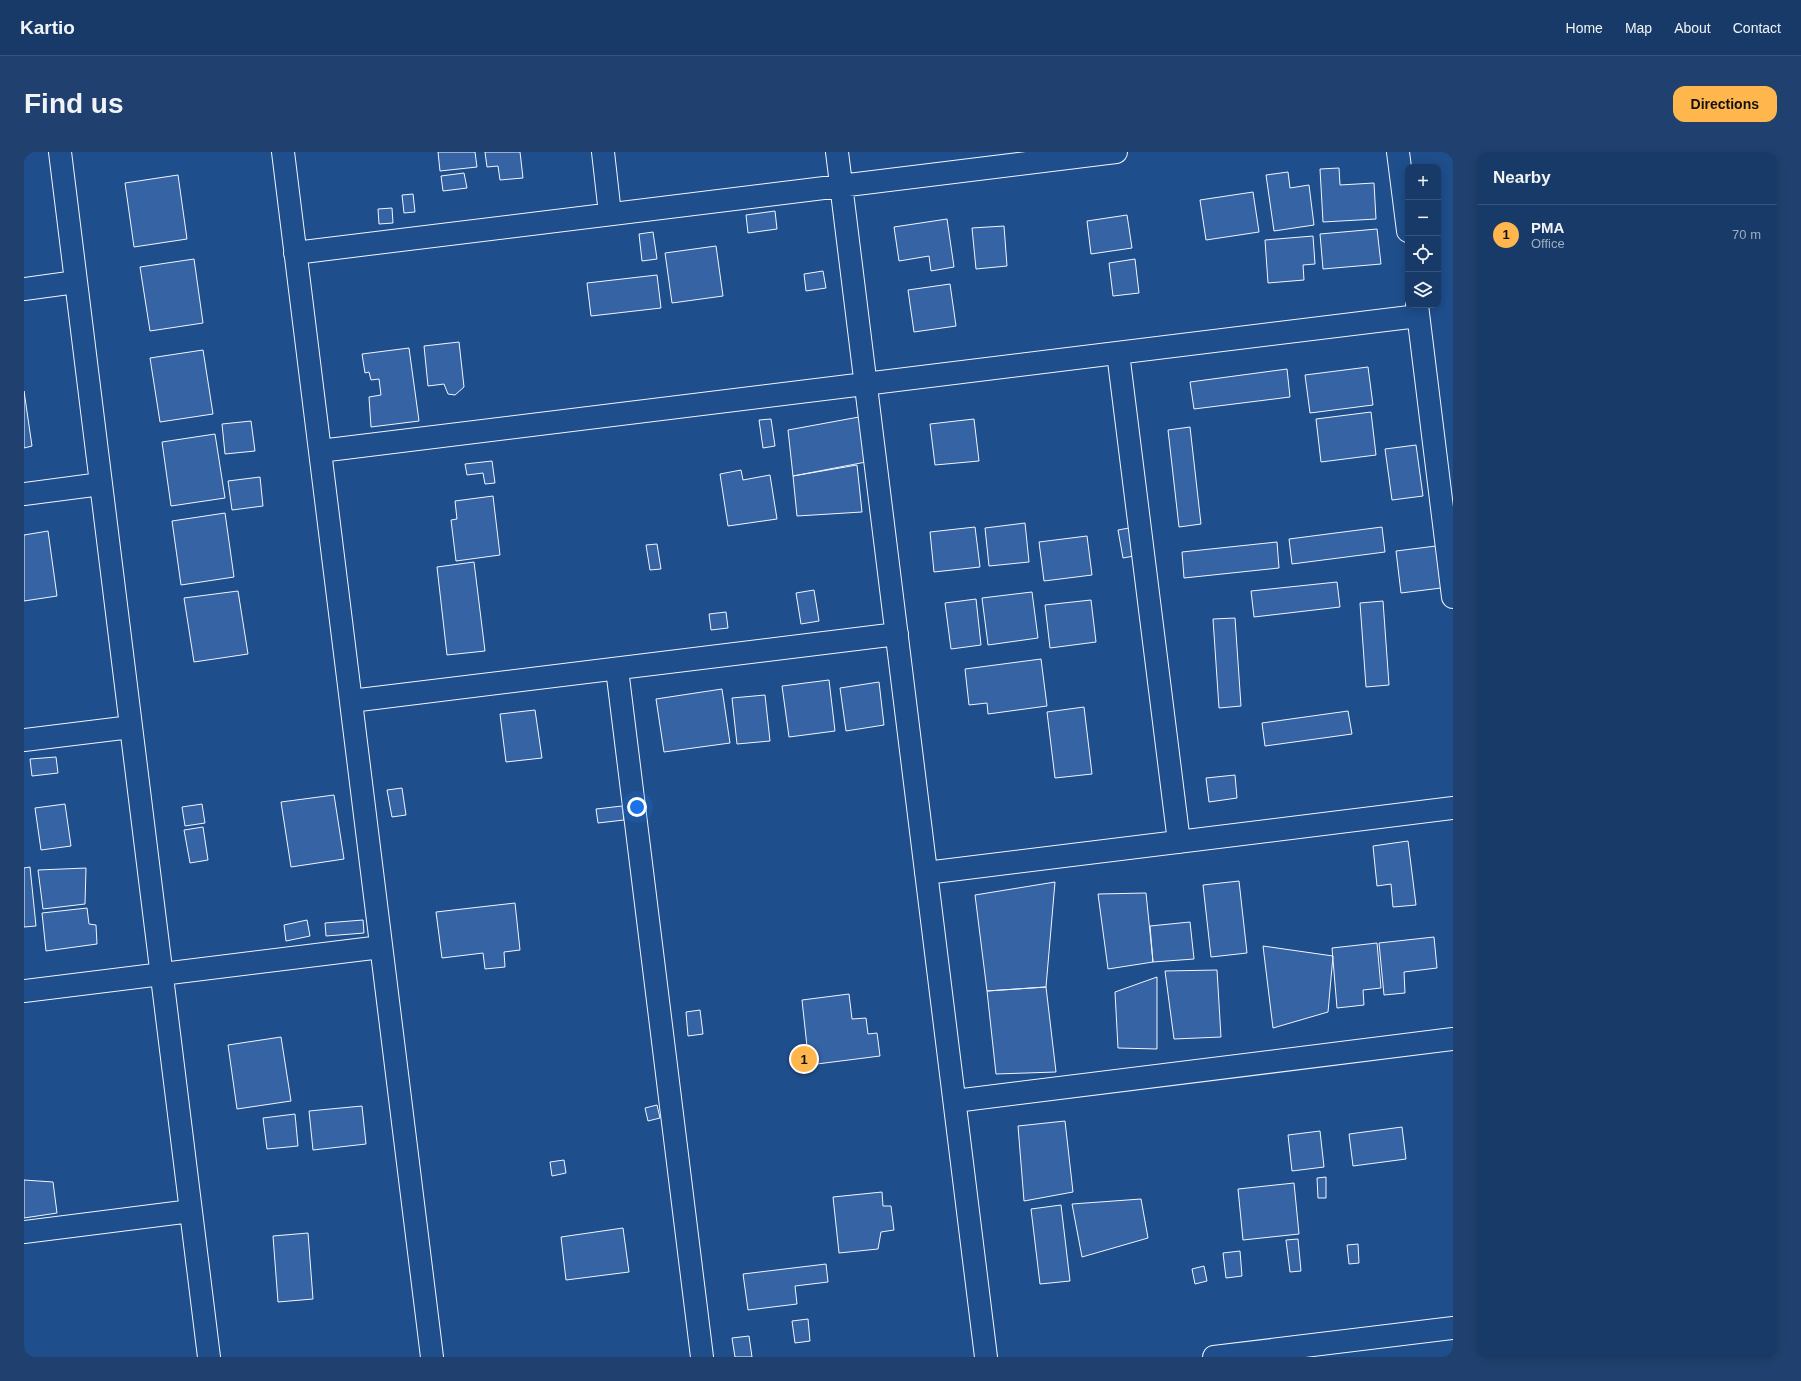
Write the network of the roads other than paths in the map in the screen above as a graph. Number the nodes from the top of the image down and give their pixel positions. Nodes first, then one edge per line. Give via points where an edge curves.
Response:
1 (60, 152) edge
2 (283, 152) edge
3 (603, 152) edge
4 (837, 152) edge
5 (1116, 152) edge
6 (1398, 152) edge
7 (842, 186) junction
8 (1405, 208) edge
9 (610, 214) junction
10 (295, 253) junction
11 (76, 282) junction
12 (24, 289) edge
13 (1418, 310) edge
14 (1118, 353) junction
15 (866, 384) junction
16 (320, 451) junction
17 (101, 484) junction
18 (24, 494) edge
19 (1450, 545) edge
20 (1453, 597) edge
21 (897, 634) junction
22 (617, 669) junction
23 (351, 701) junction
24 (131, 727) junction
25 (24, 740) edge
26 (1453, 808) edge
27 (1179, 842) junction
28 (926, 873) junction
29 (381, 947) junction
30 (162, 974) junction
31 (24, 991) edge
32 (1453, 1040) edge
33 (955, 1101) junction
34 (191, 1211) junction
35 (24, 1232) edge
36 (1453, 1328) edge
37 (209, 1357) edge
38 (432, 1357) edge
39 (702, 1357) edge
40 (986, 1357) edge
41 (1214, 1357) edge

1 - 11 street
2 - 10 street
3 - 9 street
4 - 7 street
5 - 7 street
6 - 8 street
7 - 9 street
7 - 15 street
9 - 10 street
10 - 16 street
11 - 12 street
11 - 17 street
13 - 14 street
13 - 19 street
14 - 15 street
14 - 27 street
15 - 16 street
15 - 21 street
16 - 23 street
17 - 18 street
17 - 24 street
19 - 20 street
21 - 22 street
21 - 28 street
22 - 23 street
22 - 39 street
23 - 29 street
24 - 25 street
24 - 30 street
26 - 27 street
27 - 28 street
28 - 33 street
29 - 30 street
29 - 38 street
30 - 31 street
30 - 34 street
32 - 33 street
33 - 40 street
34 - 35 street
34 - 37 street
36 - 41 street

